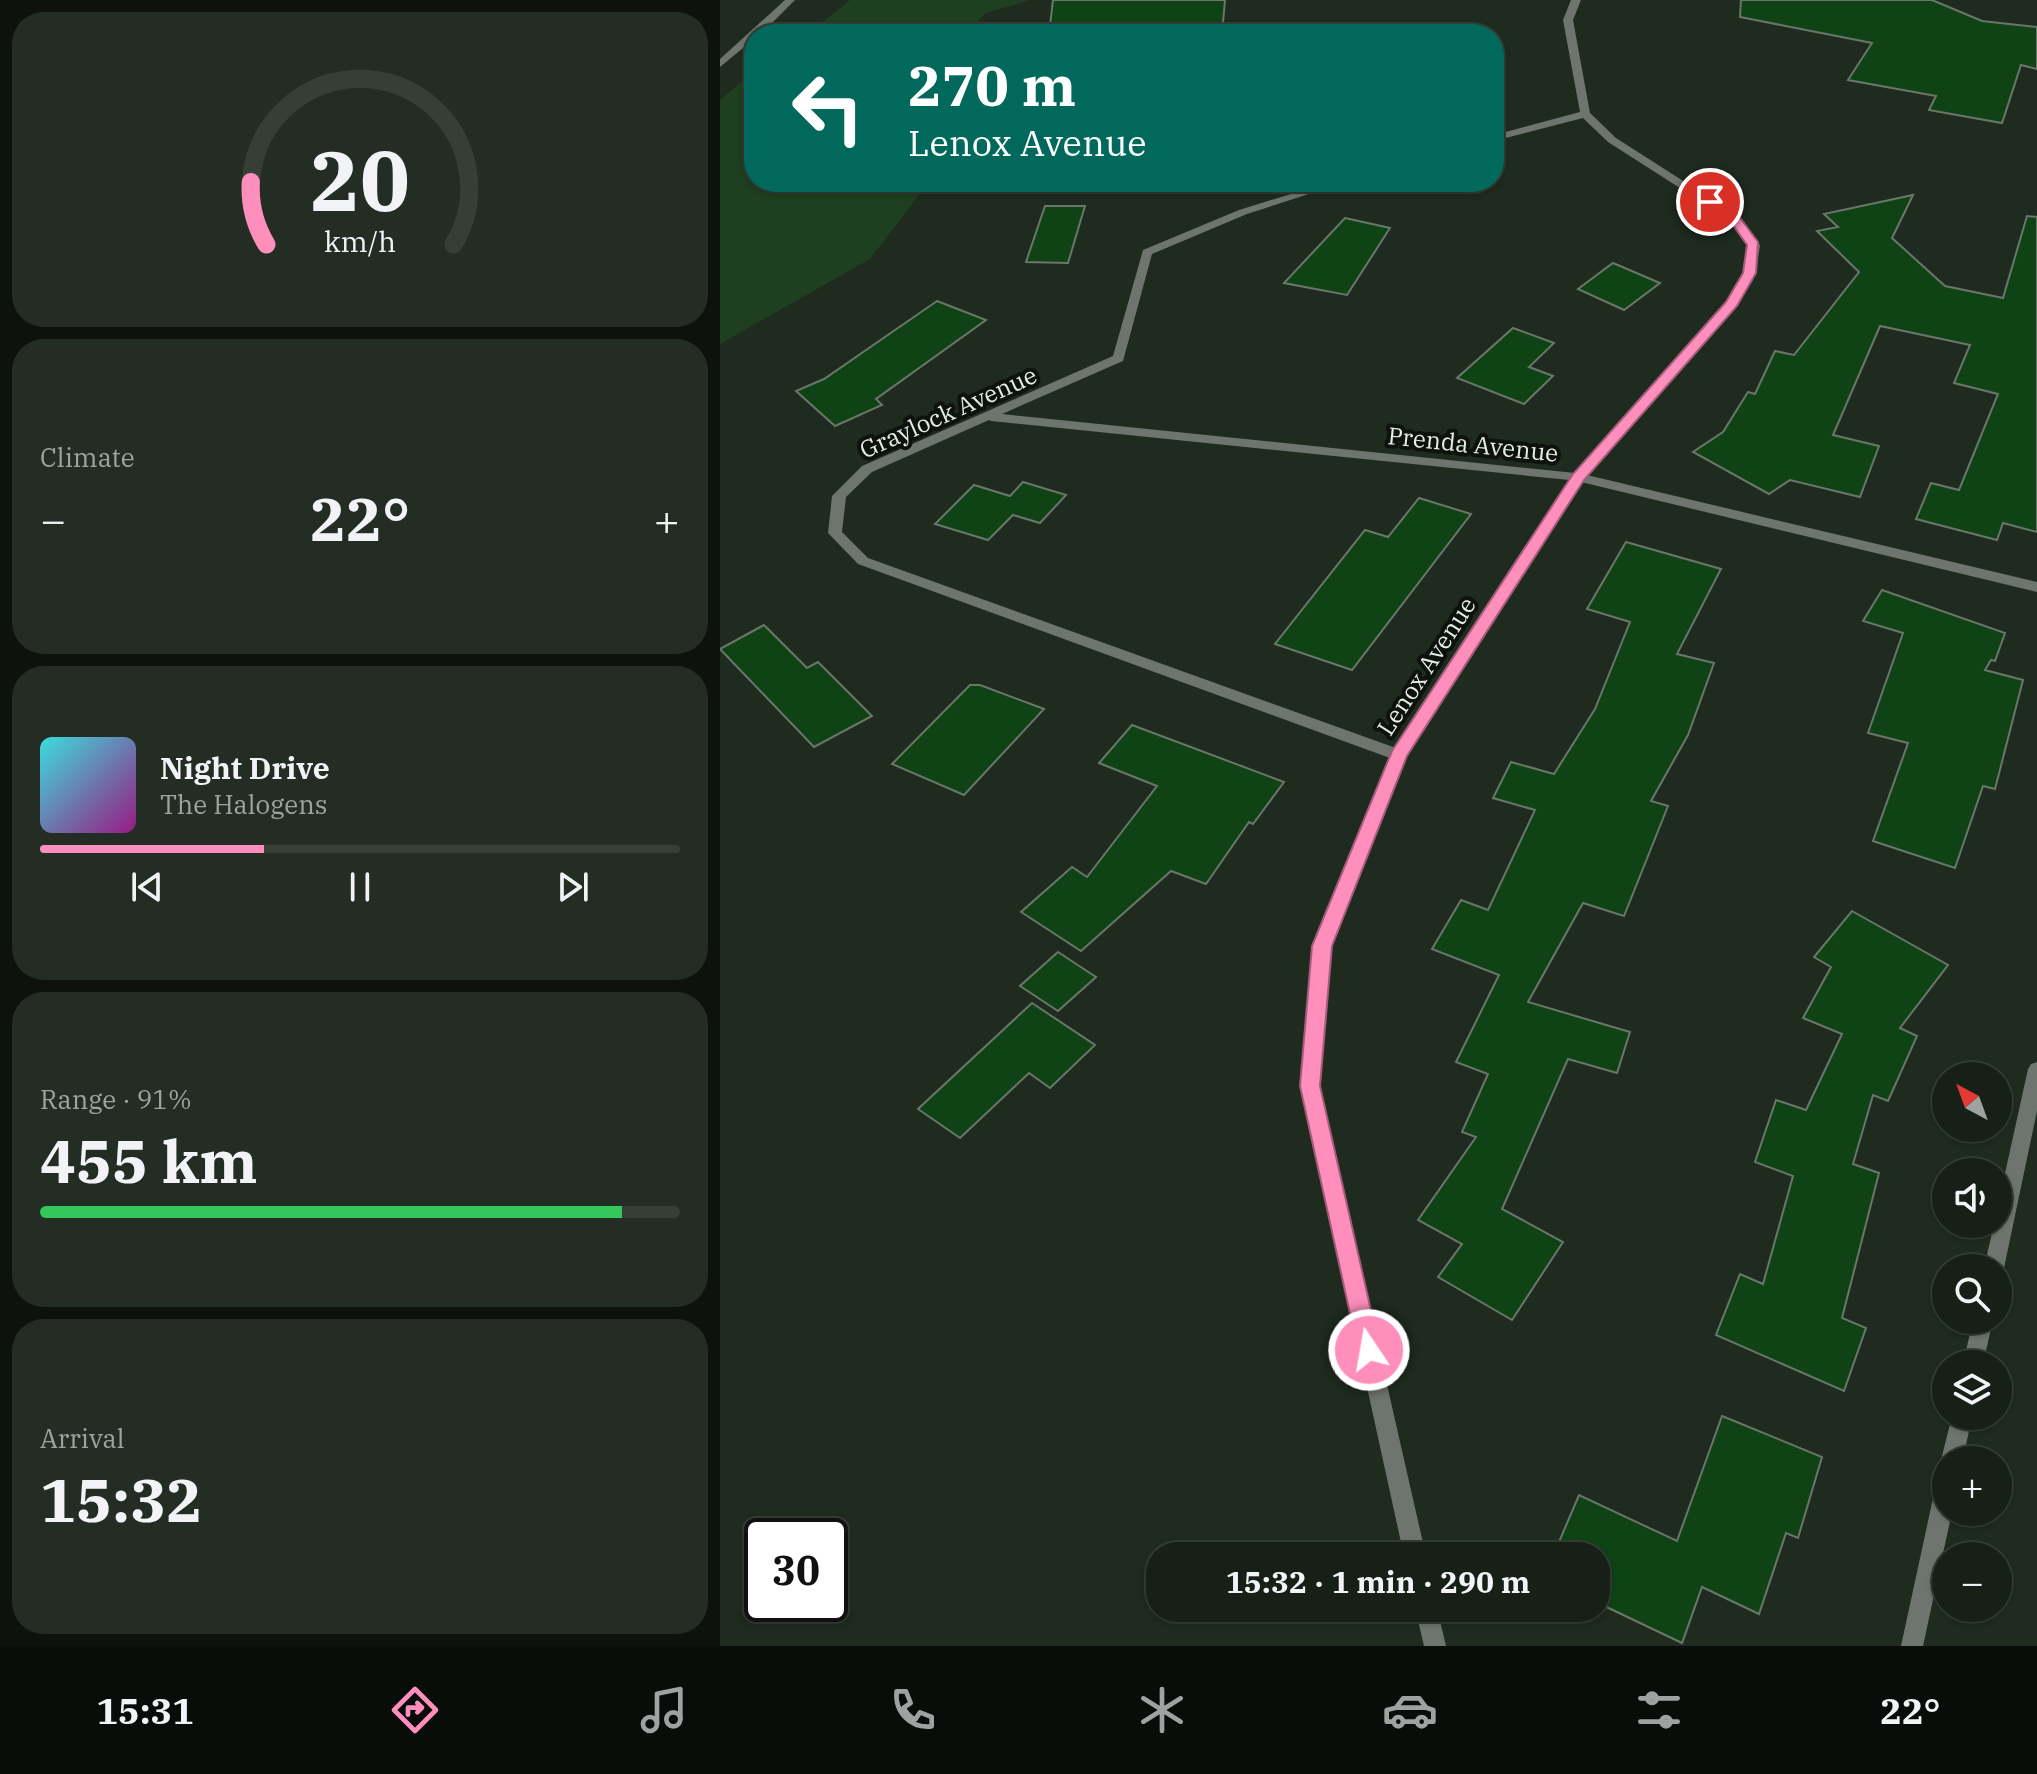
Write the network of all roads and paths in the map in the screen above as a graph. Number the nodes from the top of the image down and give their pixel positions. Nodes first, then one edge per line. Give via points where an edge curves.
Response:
1 (790, 0) edge
2 (1576, 0) edge
3 (765, 24) edge
4 (744, 43) edge
5 (720, 64) edge
6 (1585, 114) junction
7 (1504, 135) edge
8 (1308, 192) edge
9 (990, 417) junction
10 (1578, 477) junction
11 (2037, 587) edge
12 (1399, 755) junction
13 (2037, 1069) edge
14 (1997, 1254) edge
15 (1938, 1526) edge
16 (1412, 1542) edge
17 (1429, 1622) edge
18 (1435, 1646) edge
19 (1912, 1646) edge

1 - 3 street
2 - 6 street via 1568,20
4 - 5 street
6 - 7 street
6 - 10 street, Lenox Avenue via 1612,140 1734,218 1754,245 1750,273 1732,303
8 - 9 street, Graylock Avenue via 1243,212 1147,252 1119,358
9 - 10 street, Prenda Avenue
9 - 12 street, Graylock Avenue via 867,469 839,496 835,533 863,561
10 - 11 street, Prenda Avenue
10 - 12 street, Lenox Avenue
12 - 16 street, Lenox Avenue via 1322,946 1310,1086
13 - 14 street
15 - 19 street
17 - 18 street

